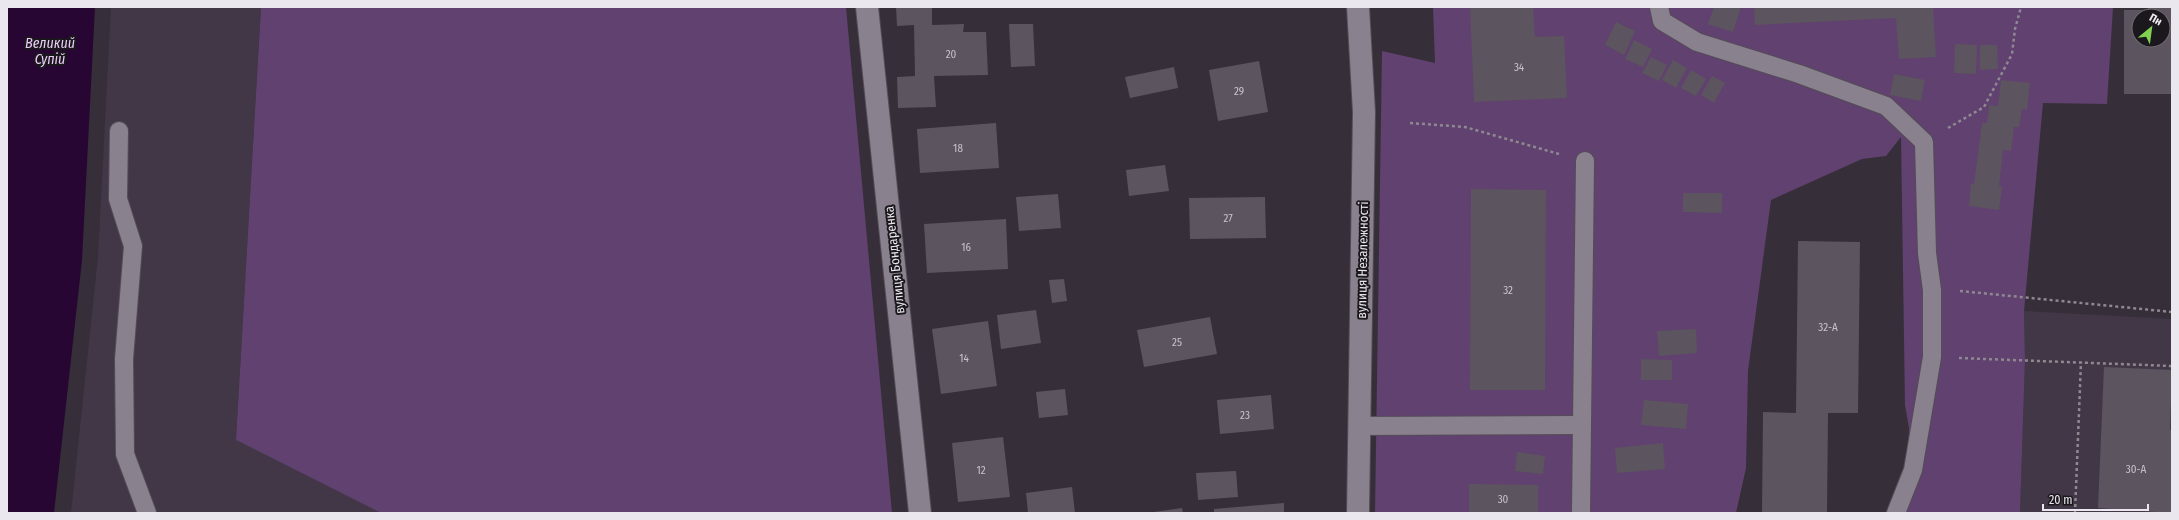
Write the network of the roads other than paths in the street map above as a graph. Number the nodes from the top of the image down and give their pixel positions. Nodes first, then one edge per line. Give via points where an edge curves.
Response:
1 (868, 7) edge
2 (1358, 7) edge
3 (1658, 7) edge
4 (119, 131) dead end
5 (1585, 161) road end
6 (1581, 425) junction
7 (1360, 426) junction
8 (147, 513) edge
9 (920, 513) edge
10 (1358, 513) edge
11 (1581, 513) edge
12 (1896, 513) edge

1 - 9 main road, вулиця Бондаренка
2 - 7 main road, вулиця Незалежності via 1364,112
3 - 12 lane via 1662,20 1697,42 1799,74 1886,106 1924,142 1927,253 1932,290 1932,357 1913,470
4 - 8 lane via 118,199 133,246 124,359 125,454
5 - 6 lane
6 - 7 lane
6 - 11 lane
7 - 10 main road, вулиця Незалежності

